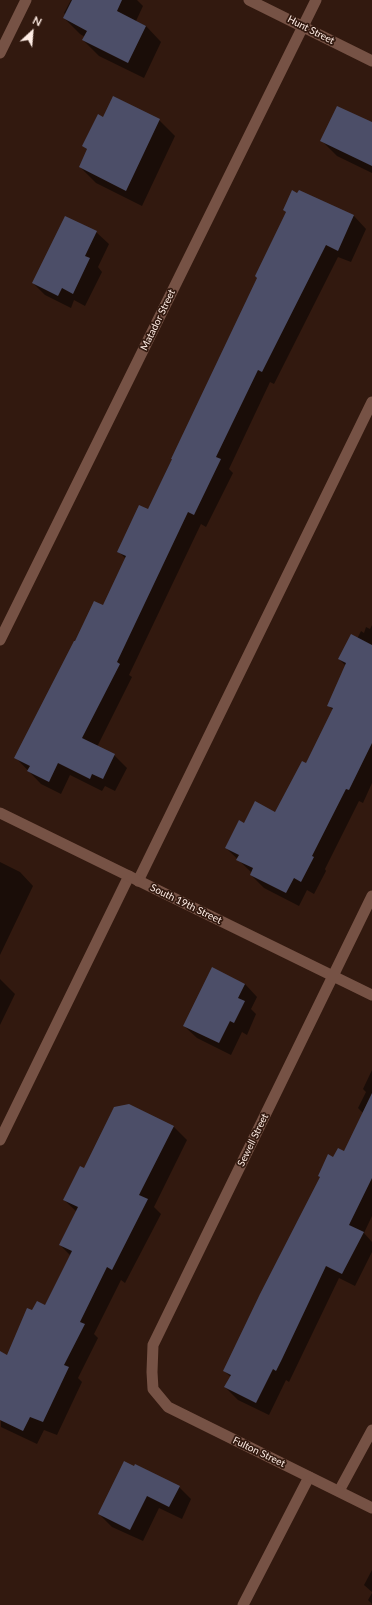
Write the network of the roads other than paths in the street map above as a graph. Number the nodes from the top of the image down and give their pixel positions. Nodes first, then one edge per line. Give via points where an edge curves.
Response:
1 (26, 0) edge
2 (249, 0) edge
3 (316, 0) edge
4 (303, 26) junction
5 (0, 53) edge
6 (372, 61) edge
7 (372, 402) edge
8 (0, 640) edge
9 (0, 813) edge
10 (133, 878) junction
11 (372, 896) edge
12 (333, 976) junction
13 (372, 995) edge
14 (0, 1140) edge
15 (153, 1389) joint
16 (372, 1430) edge
17 (309, 1477) junction
18 (339, 1492) junction
19 (372, 1508) edge
20 (243, 1605) edge

1 - 5 street
2 - 4 street, Hunt Street
3 - 4 street, Matador Street
4 - 6 street, Hunt Street
4 - 8 street, Matador Street
7 - 10 street
9 - 10 street, South 19th Street
10 - 12 street, South 19th Street
10 - 14 street
11 - 12 street, Sewell Street
12 - 13 street, South 19th Street
12 - 15 street, Sewell Street via 154,1345
15 - 17 street, Fulton Street via 168,1407
16 - 18 street
17 - 18 street, Fulton Street
17 - 20 street
18 - 19 street, Fulton Street

